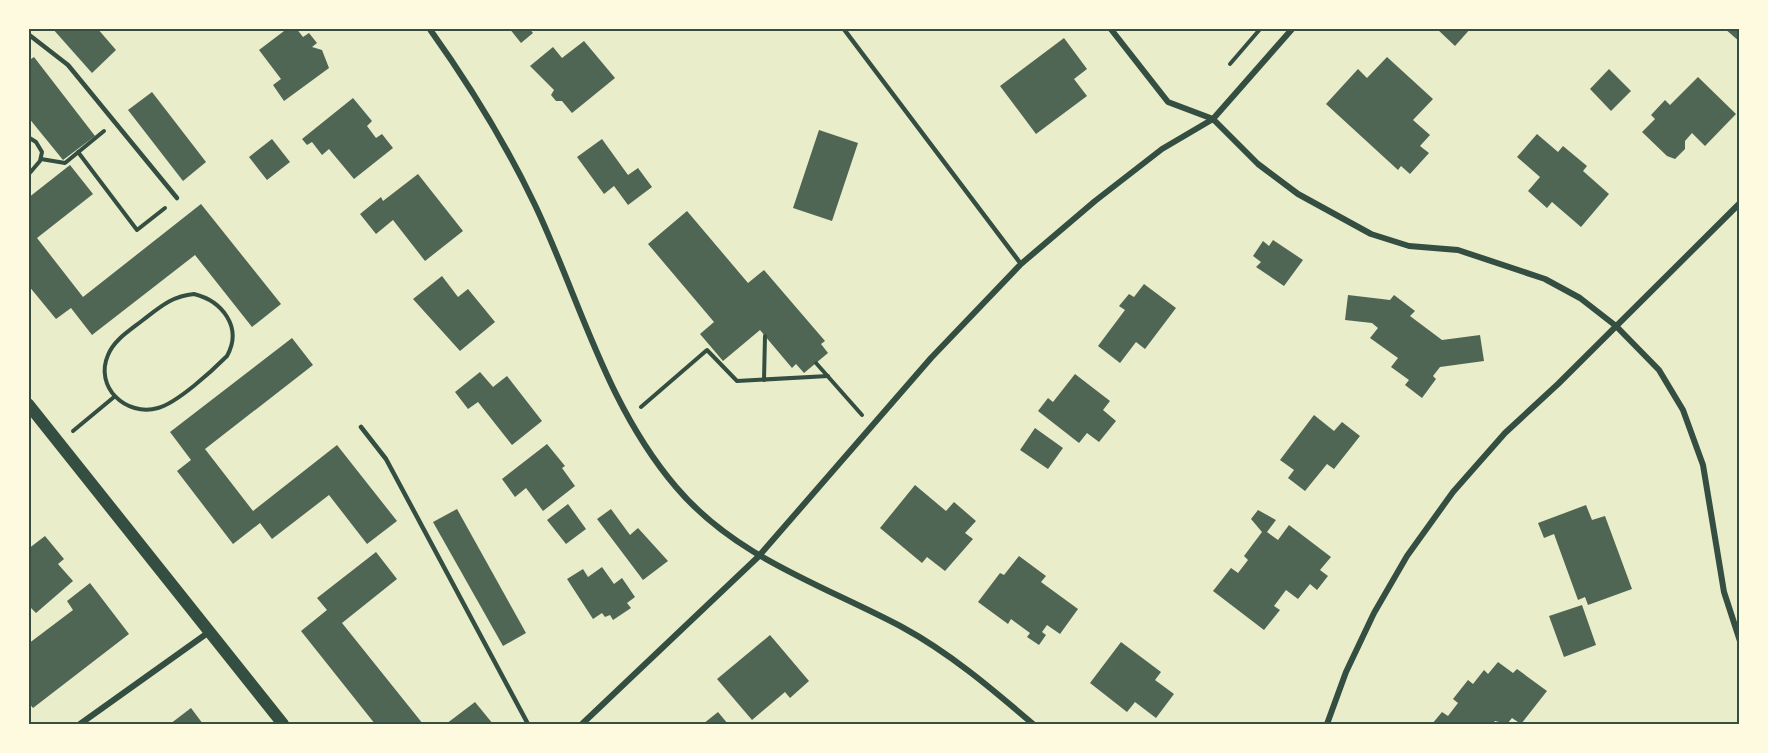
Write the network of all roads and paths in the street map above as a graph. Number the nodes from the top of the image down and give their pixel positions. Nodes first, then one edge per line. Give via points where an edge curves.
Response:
1 (429, 28) edge
2 (843, 28) edge
3 (1110, 28) edge
4 (1261, 28) edge
5 (1293, 28) edge
6 (28, 34) edge
7 (1230, 64) dead end
8 (1214, 119) junction
9 (115, 122) junction
10 (28, 137) edge
11 (78, 152) junction
12 (41, 159) junction
13 (28, 175) edge
14 (177, 198) joint
15 (1740, 203) edge
16 (1021, 264) junction
17 (1616, 326) junction
18 (765, 336) dead end
19 (816, 363) dead end
20 (828, 376) junction
21 (764, 380) junction
22 (114, 397) junction
23 (28, 404) edge
24 (629, 417) junction
25 (361, 427) dead end
26 (872, 427) junction
27 (59, 442) junction
28 (758, 557) junction
29 (209, 632) junction
30 (1740, 641) edge
31 (80, 724) edge
32 (283, 724) edge
33 (528, 724) edge
34 (582, 724) edge
35 (1033, 724) edge
36 (1327, 724) edge

1 - 24 street via 497,131 535,206 597,357
2 - 16 lane
3 - 8 street via 1168,102
4 - 7 path
5 - 8 street
6 - 9 lane via 68,65
8 - 16 street via 1162,149
8 - 17 street via 1258,164 1335,216 1371,234 1410,246 1458,250 1545,279 1580,298
9 - 11 path
9 - 14 lane
10 - 12 path via 40,146
11 - 12 path via 65,163
11 - 14 path via 137,230
12 - 13 path
15 - 17 street
16 - 26 street via 931,358
17 - 30 street via 1659,370 1683,410 1703,465 1724,592
17 - 36 street via 1505,433 1452,492 1407,556 1374,613
18 - 21 path
19 - 20 path
20 - 21 path
20 - 26 path
21 - 24 path via 737,381 707,350
22 - 22 path via 126,406 146,410 172,401 228,353 232,333 224,310 204,296 175,297 118,339 104,369
22 - 27 path
23 - 27 main road
24 - 28 street via 648,451 676,487 708,519
25 - 33 lane via 386,459
26 - 28 street
27 - 29 main road
28 - 34 street
28 - 35 street via 904,628 978,676
29 - 31 street
29 - 32 main road

